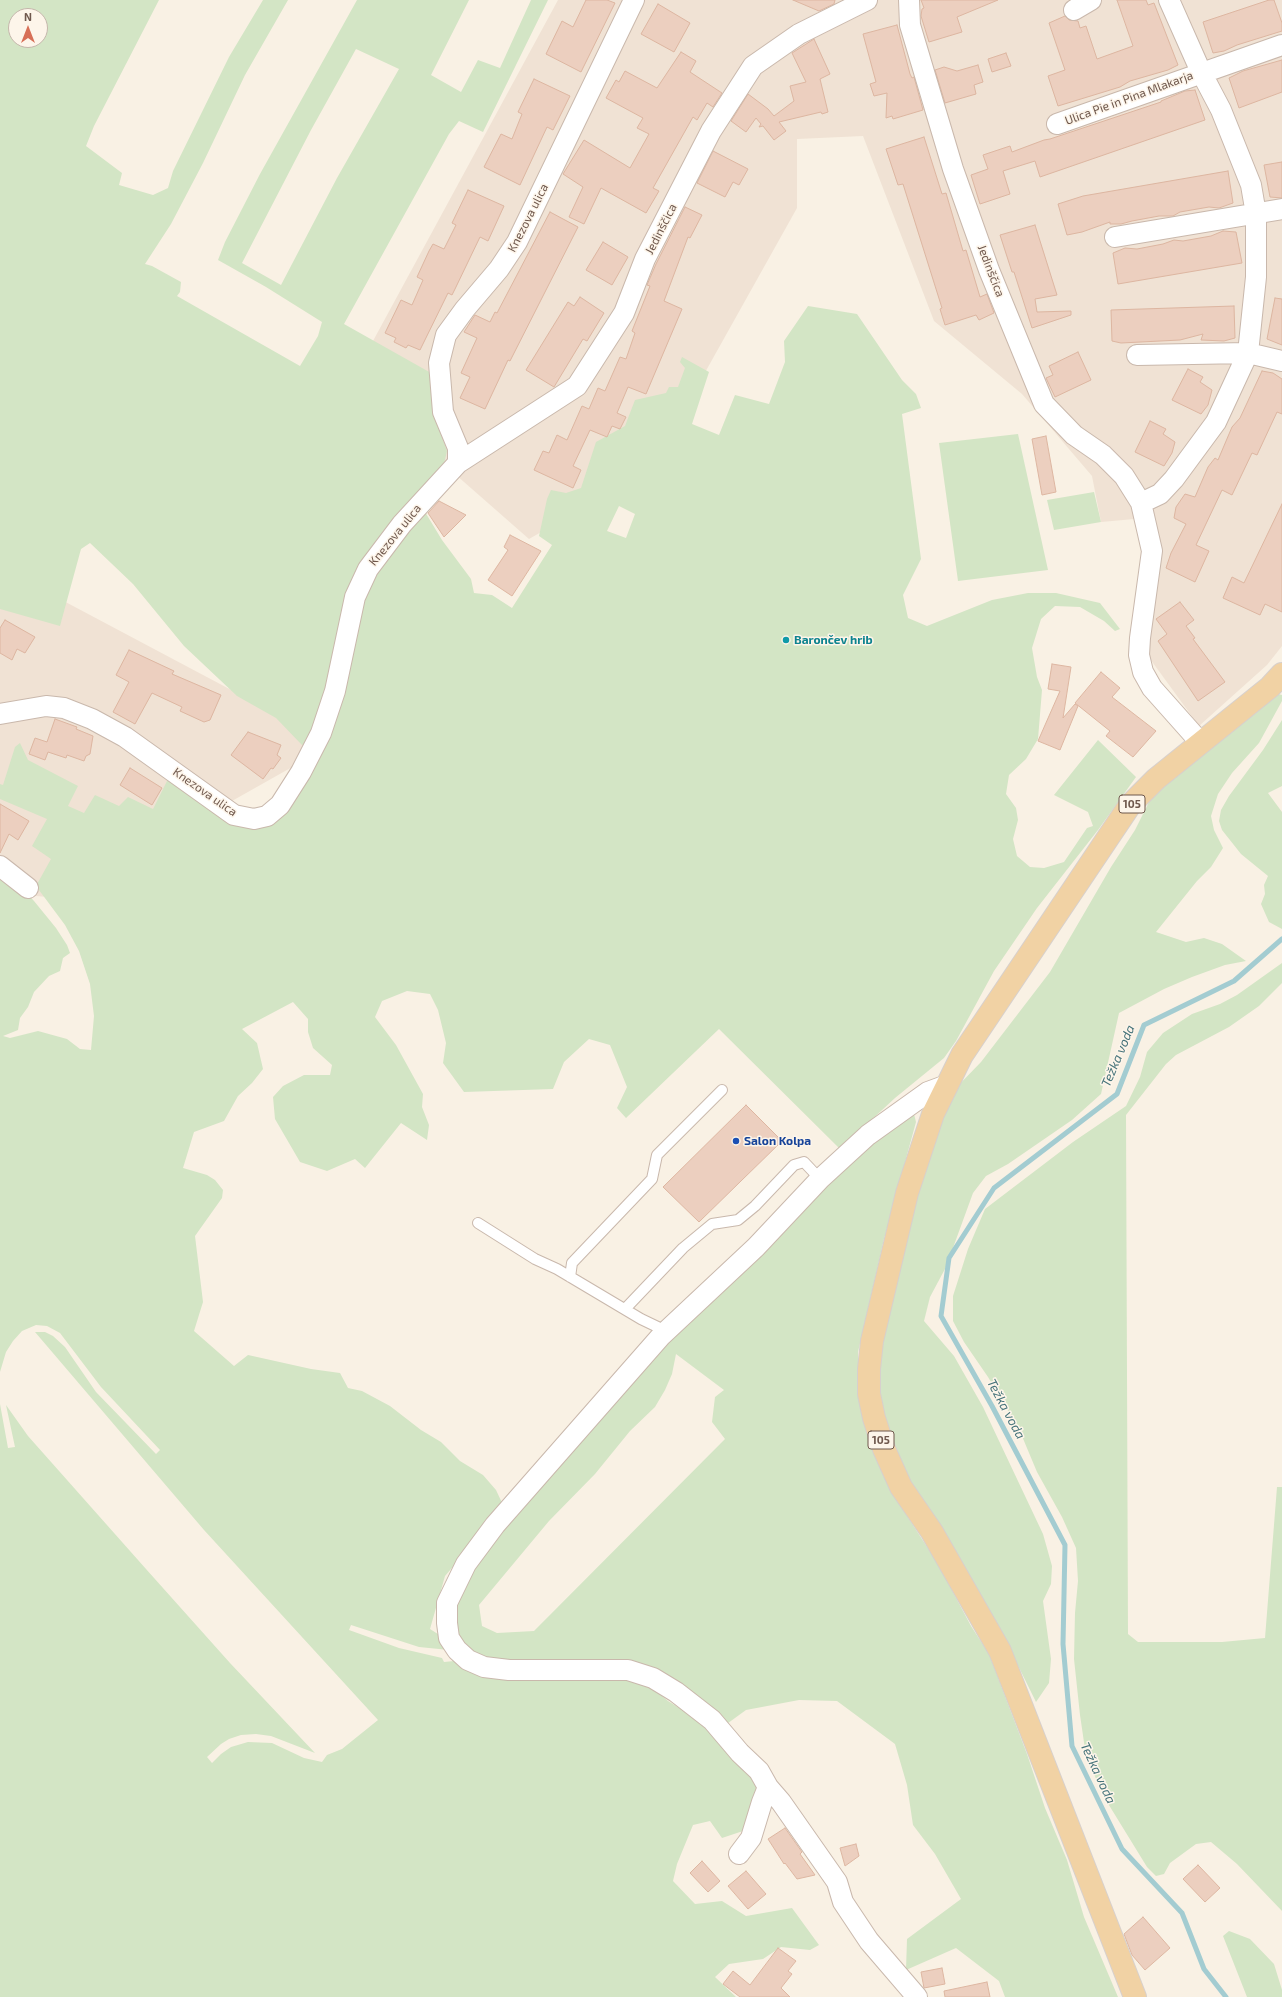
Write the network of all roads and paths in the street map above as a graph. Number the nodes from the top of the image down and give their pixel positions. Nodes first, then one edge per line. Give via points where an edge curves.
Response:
1 (634, 0) edge
2 (867, 0) edge
3 (909, 0) edge
4 (1091, 0) edge
5 (1169, 0) edge
6 (1074, 10) dead end
7 (1282, 45) edge
8 (1201, 72) junction
9 (1057, 124) dead end
10 (1282, 209) edge
11 (1256, 214) junction
12 (1115, 237) dead end
13 (1248, 353) junction
14 (1137, 355) dead end
15 (1282, 361) edge
16 (458, 463) junction
17 (1141, 503) junction
18 (1282, 674) edge
19 (0, 714) edge
20 (1200, 742) junction
21 (0, 866) edge
22 (28, 888) dead end
23 (947, 1084) junction
24 (722, 1090) dead end
25 (820, 1179) junction
26 (478, 1223) dead end
27 (570, 1277) junction
28 (625, 1309) junction
29 (666, 1331) junction
30 (768, 1787) junction
31 (739, 1854) dead end
32 (917, 1997) edge
33 (1135, 1997) edge

1 - 16 street, Knezova ulica via 517,242 499,269 465,308 446,335 439,363 443,412 458,448
2 - 16 street, Jedinščica via 799,34 753,66 711,131 645,259 624,313 577,386
3 - 17 street, Jedinščica via 910,25 953,169 1044,404 1074,435 1103,455 1124,476
4 - 6 street
5 - 8 street, Ulica Pie in Pina Mlakarja
7 - 8 street, Ulica Pie in Pina Mlakarja
8 - 9 street, Ulica Pie in Pina Mlakarja
8 - 11 street, Ulica Pie in Pina Mlakarja via 1221,110 1251,185
10 - 11 street
11 - 12 street
11 - 13 street, Ulica Pie in Pina Mlakarja via 1256,277
13 - 14 street
13 - 15 street
13 - 17 street, Ulica Pie in Pina Mlakarja via 1216,422 1174,479 1160,494
16 - 19 street, Knezova ulica via 402,524 368,569 355,597 334,691 321,733 280,805 266,816 254,819 234,815 125,737 85,716 64,708 46,706
17 - 20 street, Jedinščica via 1152,551 1140,638 1139,655 1143,672 1152,688
18 - 20 main road, 105 via 1270,687
20 - 23 main road, 105 via 1130,805 962,1055
21 - 22 street
23 - 25 street via 928,1092 902,1109
23 - 33 main road, 105 via 933,1114 907,1192 872,1341 869,1394 884,1449 901,1487 932,1532 1000,1651
24 - 27 lane via 657,1155 652,1179 572,1263
25 - 28 lane via 804,1162 794,1165 738,1220 712,1224 683,1248
25 - 29 street via 756,1247
26 - 27 lane via 535,1259
27 - 28 lane
28 - 29 lane
29 - 30 street via 495,1525 466,1564 447,1603 449,1638 468,1660 484,1667 509,1670 628,1670 653,1678 712,1720 759,1771
30 - 31 street via 751,1838
30 - 32 street via 836,1882 843,1902 869,1941

